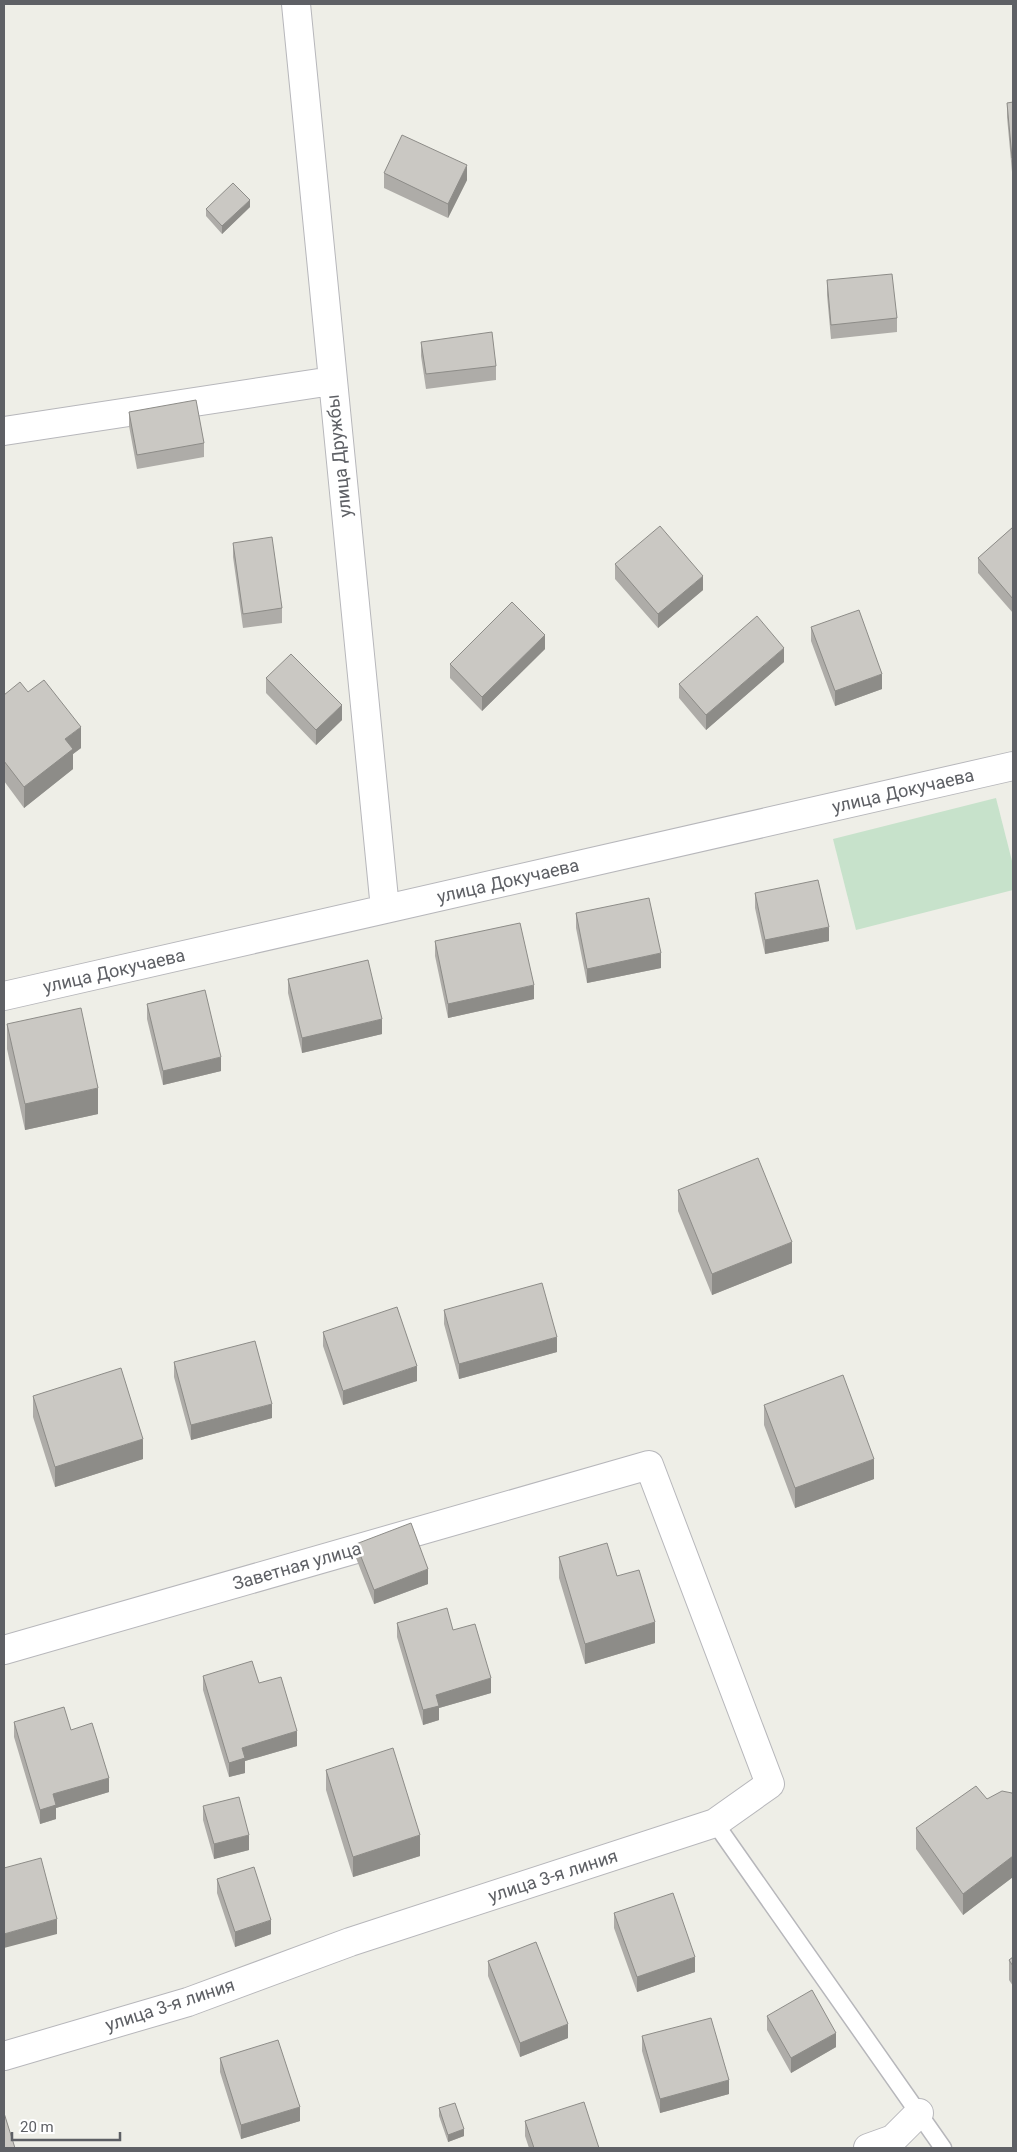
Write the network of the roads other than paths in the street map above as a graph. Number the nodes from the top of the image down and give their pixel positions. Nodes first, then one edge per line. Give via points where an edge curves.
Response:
1 (296, 4) edge
2 (332, 381) junction
3 (4, 431) edge
4 (1013, 766) edge
5 (385, 909) junction
6 (4, 996) edge
7 (649, 1465) joint
8 (4, 1650) edge
9 (716, 1823) junction
10 (4, 2056) edge
11 (919, 2113) junction
12 (868, 2148) edge
13 (943, 2148) edge

1 - 2 street, улица Дружбы
2 - 3 street
2 - 5 street, улица Дружбы
4 - 5 street, улица Докучаева
5 - 6 street, улица Докучаева
7 - 8 street, Заветная улица
7 - 9 street, улица 3-я линия via 770,1784
9 - 10 street, улица 3-я линия via 350,1942 188,2002
9 - 11 lane
11 - 12 street via 893,2139
11 - 13 lane

